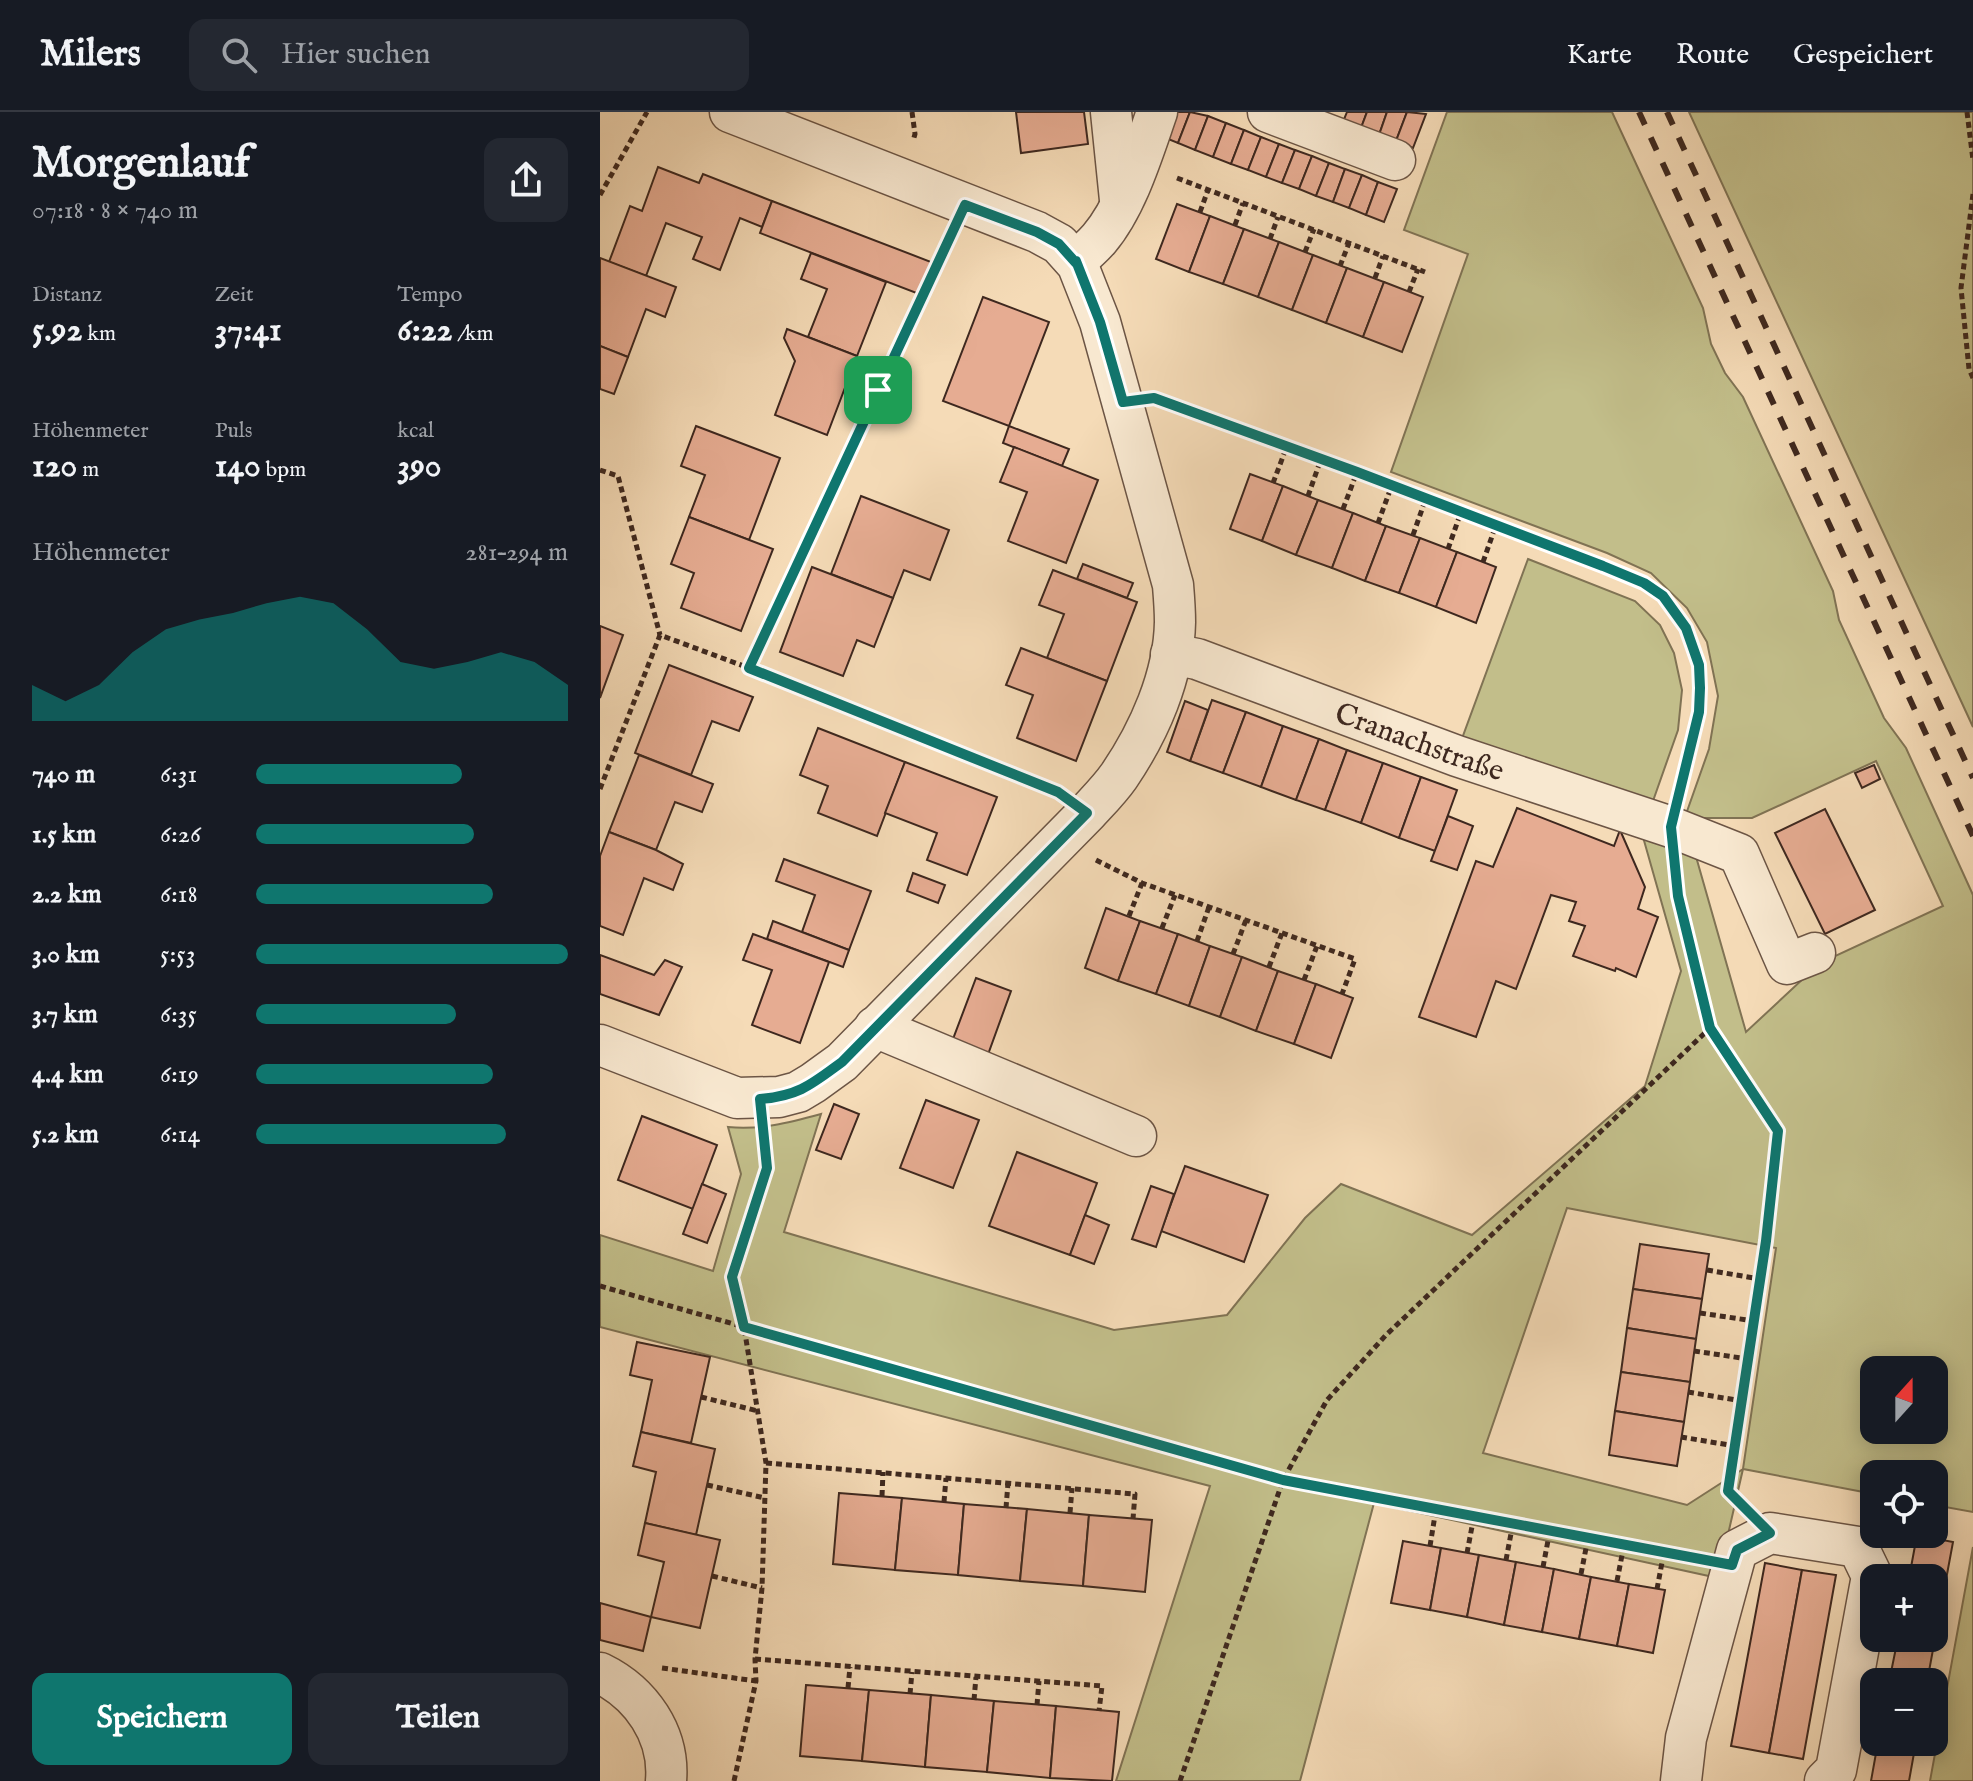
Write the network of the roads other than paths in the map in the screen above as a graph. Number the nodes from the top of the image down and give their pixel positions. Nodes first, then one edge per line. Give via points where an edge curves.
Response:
1 (730, 112) edge
2 (1111, 112) edge
3 (1157, 112) edge
4 (1268, 112) edge
5 (1395, 160) dead end
6 (1120, 205) junction
7 (1076, 261) junction
8 (1171, 654) junction
9 (1815, 953) dead end
10 (875, 1027) junction
11 (600, 1045) edge
12 (1136, 1136) dead end
13 (608, 1677) edge
14 (666, 1781) edge
15 (1681, 1781) edge
16 (1825, 1781) edge

1 - 7 street via 1037,232
2 - 6 street
3 - 6 street
4 - 5 street
6 - 7 street via 1100,238
7 - 8 street via 1100,322 1173,585
8 - 9 street, Cranachstraße via 1671,827 1740,836 1787,964
8 - 10 street via 1151,718 1118,779
10 - 11 street via 813,1083 798,1092 760,1099 737,1098
10 - 12 street
13 - 14 street via 649,1713 665,1756
15 - 16 street via 1686,1738 1737,1550 1770,1533 1858,1547 1872,1576 1836,1770

